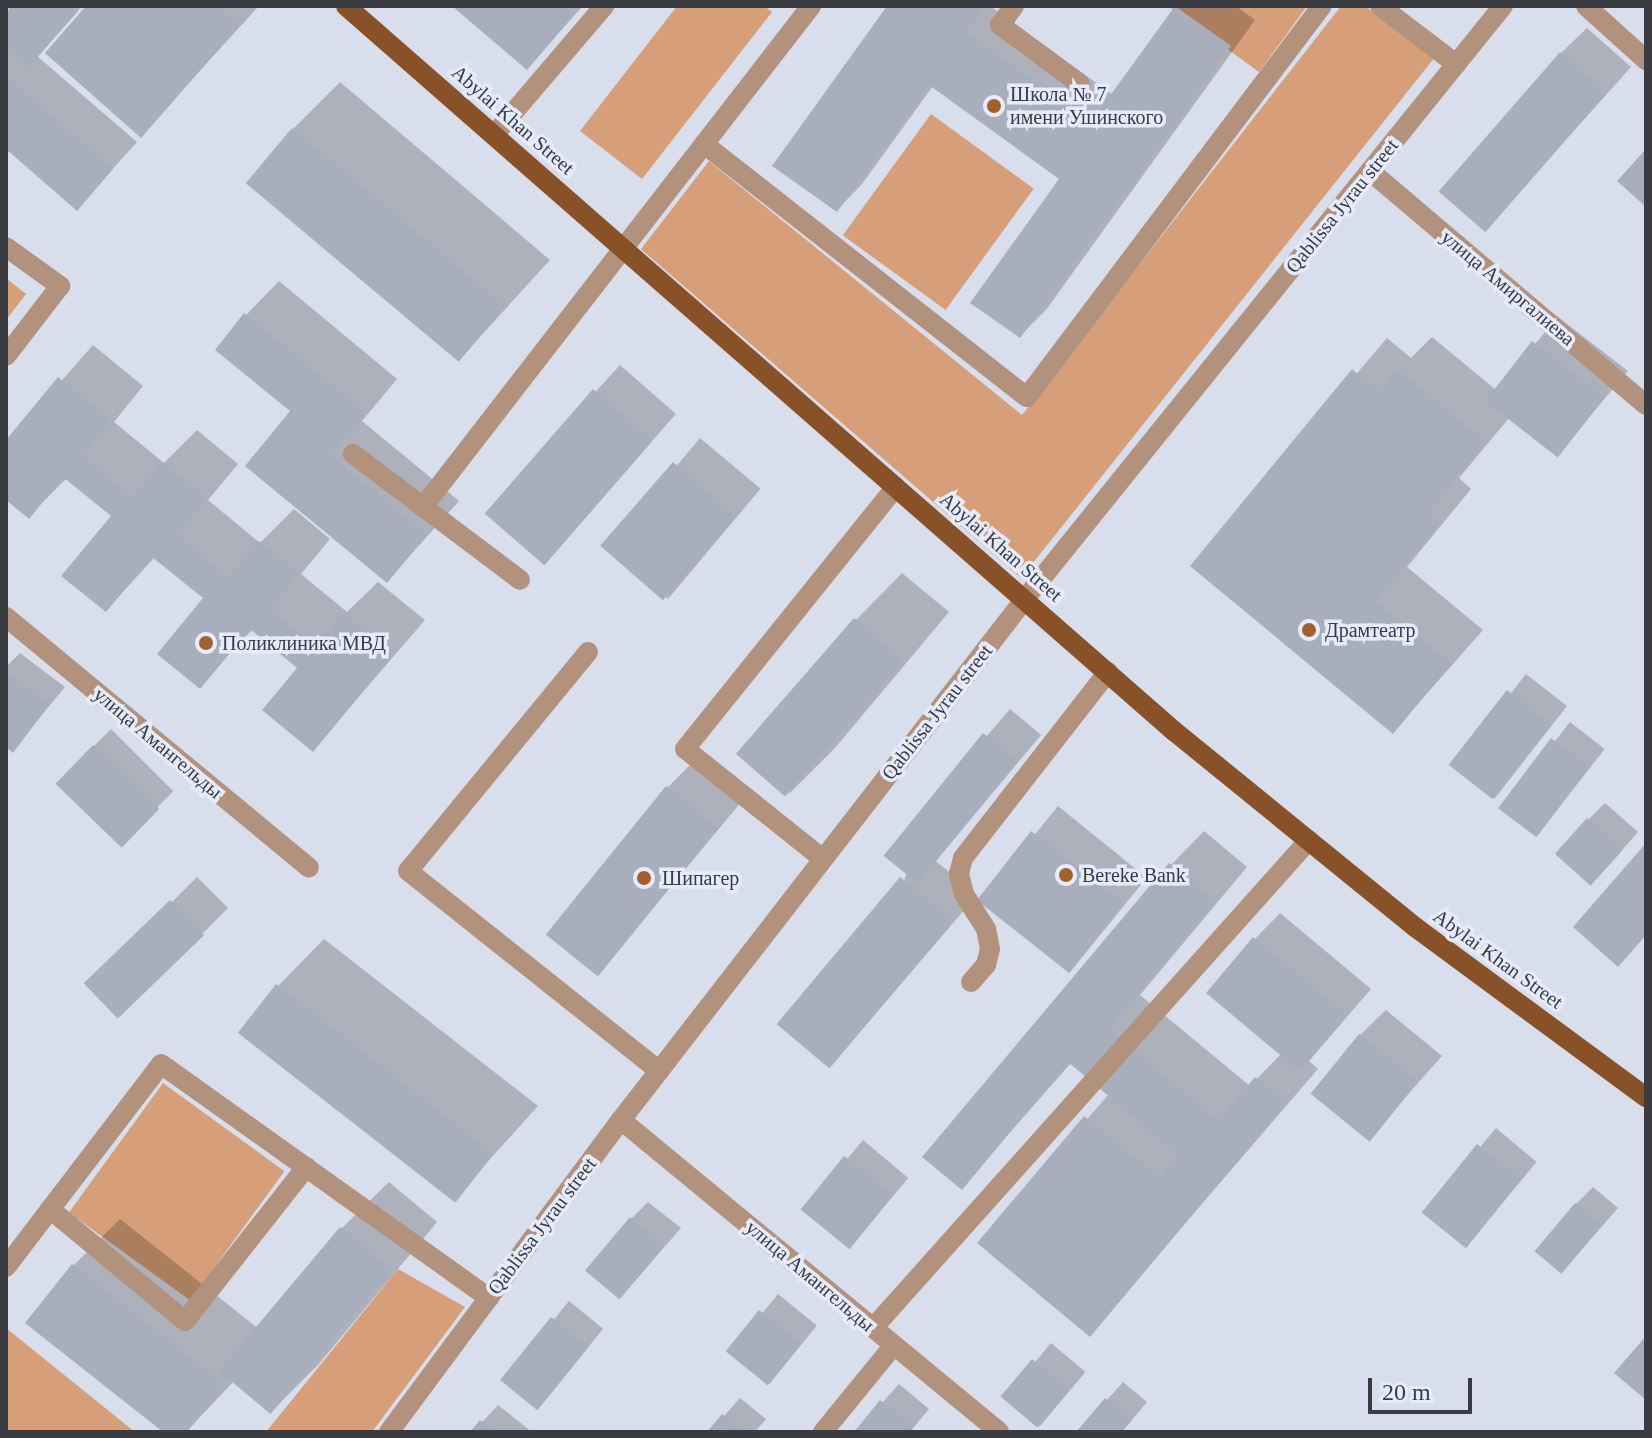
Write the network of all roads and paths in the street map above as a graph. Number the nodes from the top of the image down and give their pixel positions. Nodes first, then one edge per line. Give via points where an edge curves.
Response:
1 (346, 6) edge
2 (604, 6) edge
3 (811, 6) edge
4 (1014, 6) edge
5 (1322, 6) edge
6 (1380, 6) edge
7 (1503, 6) edge
8 (1586, 6) edge
9 (1646, 60) edge
10 (1456, 64) junction
11 (1080, 84) dead end
12 (494, 135) junction
13 (704, 144) junction
14 (1370, 171) junction
15 (6, 247) edge
16 (623, 248) junction
17 (6, 356) edge
18 (1646, 405) edge
19 (353, 454) dead end
20 (896, 487) junction
21 (423, 507) junction
22 (520, 580) dead end
23 (1024, 600) junction
24 (6, 617) edge
25 (588, 652) dead end
26 (1108, 672) junction
27 (1309, 840) junction
28 (823, 859) junction
29 (309, 868) dead end
30 (971, 982) dead end
31 (659, 1071) junction
32 (1646, 1097) edge
33 (621, 1120) junction
34 (306, 1167) junction
35 (50, 1209) junction
36 (6, 1267) edge
37 (489, 1298) junction
38 (873, 1328) junction
39 (894, 1345) junction
40 (389, 1432) edge
41 (823, 1432) edge
42 (999, 1432) edge

1 - 12 main road, Abylai Khan Street
2 - 12 street
3 - 13 street
4 - 11 street via 1000,25
5 - 13 street via 1027,397
6 - 10 street
7 - 10 street, Qablissa Jyrau street
8 - 9 street
10 - 14 street, Qablissa Jyrau street
12 - 16 main road, Abylai Khan Street
13 - 16 street
14 - 18 street, улица Амиргалиева
14 - 23 street, Qablissa Jyrau street
15 - 17 street via 60,286
16 - 20 main road, Abylai Khan Street
16 - 21 street
19 - 21 street
20 - 23 main road, Abylai Khan Street
20 - 28 street via 685,749
21 - 22 street
23 - 26 main road, Abylai Khan Street
23 - 28 street, Qablissa Jyrau street
24 - 29 street, улица Амангельды
25 - 31 street via 408,871
26 - 27 main road, Abylai Khan Street
26 - 30 street via 963,858 959,874 964,894 986,929 990,949 986,965
27 - 32 main road, Abylai Khan Street via 1415,927
27 - 38 street
28 - 31 street, Qablissa Jyrau street
31 - 33 street, Qablissa Jyrau street
33 - 37 street, Qablissa Jyrau street
33 - 38 street, улица Амангельды
34 - 35 street via 161,1064
34 - 35 street via 185,1321
34 - 37 street
35 - 36 street
37 - 40 street, Qablissa Jyrau street
38 - 39 street, улица Амангельды
39 - 41 street
39 - 42 street, улица Амангельды

